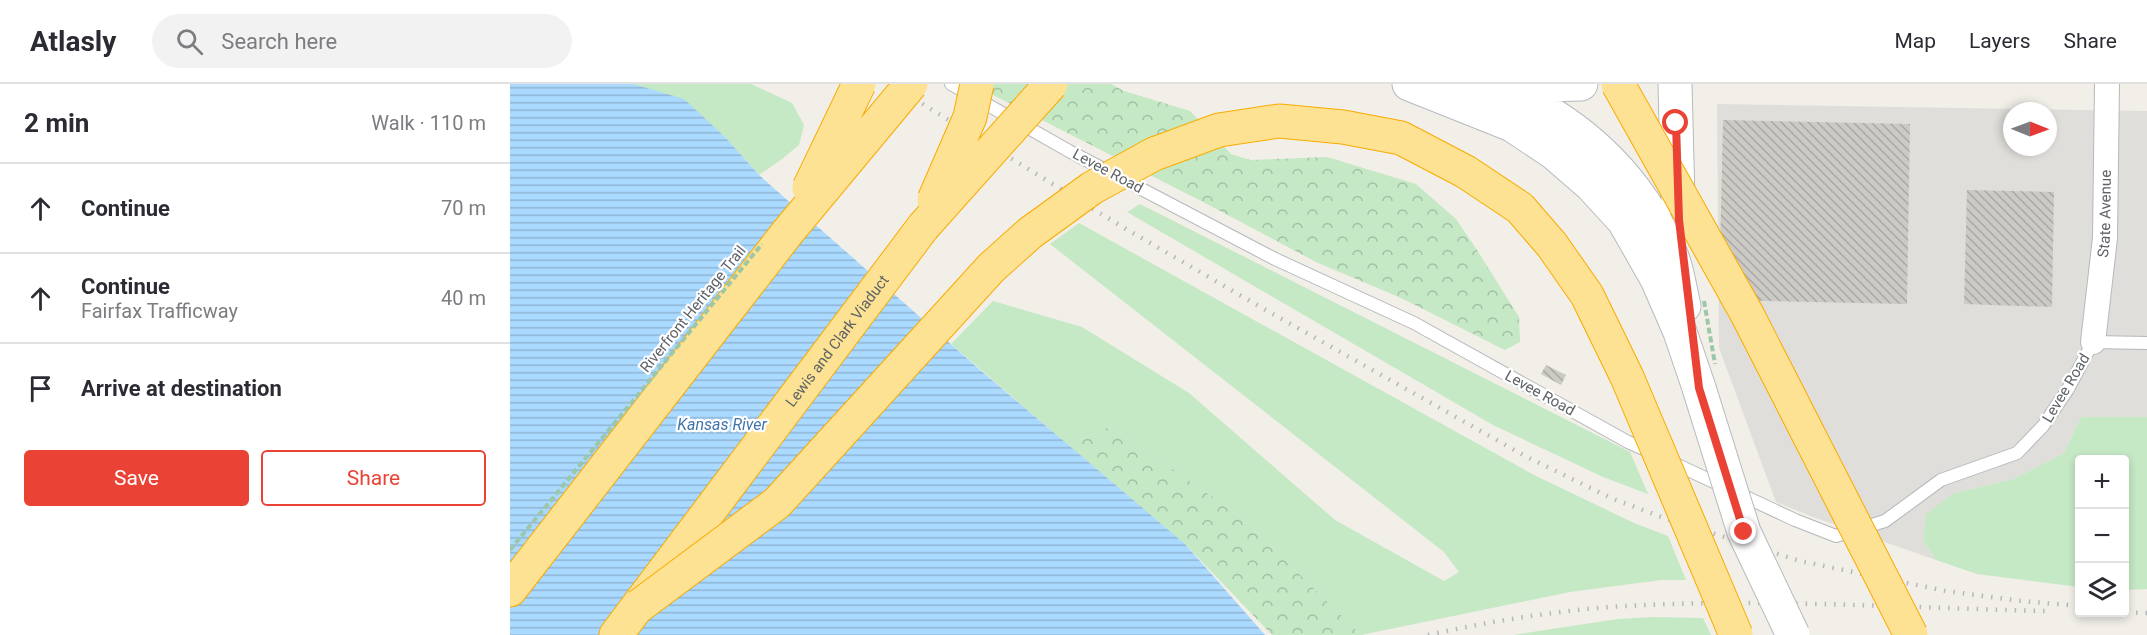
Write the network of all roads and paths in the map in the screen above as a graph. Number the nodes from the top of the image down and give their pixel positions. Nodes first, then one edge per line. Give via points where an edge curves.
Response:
1 (859, 84) edge
2 (911, 84) edge
3 (951, 84) edge
4 (977, 84) edge
5 (1051, 84) edge
6 (1409, 84) edge
7 (1422, 84) edge
8 (1581, 84) edge
9 (1618, 84) edge
10 (1674, 84) edge
11 (2107, 84) edge
12 (1499, 85) edge
13 (1653, 220) junction
14 (923, 227) junction
15 (776, 236) junction
16 (2093, 342) junction
17 (2147, 343) edge
18 (510, 550) edge
19 (510, 590) edge
20 (639, 606) junction
21 (616, 635) edge
22 (1736, 635) edge
23 (1793, 635) edge
24 (1911, 635) edge

1 - 15 highway, bridge
2 - 15 highway, bridge
3 - 16 lane, Levee Road via 1275,259 1414,323 1628,442 1836,536 1885,521 1941,480 2017,453 2043,426
4 - 14 highway, Lewis and Clark Viaduct, bridge via 970,117
5 - 14 highway, bridge
6 - 13 main road via 1512,125 1554,153 1591,185
7 - 12 main road
8 - 12 main road
9 - 24 highway, bridge via 1747,314
10 - 13 main road
11 - 16 street, State Avenue via 2105,238
12 - 13 main road via 1570,125 1601,151 1629,181
13 - 23 main road, bridge via 1673,259 1699,388 1744,532
14 - 20 highway, Lewis and Clark Viaduct, bridge
15 - 18 path, Riverfront Heritage Trail, bridge
15 - 19 highway
16 - 17 lane
20 - 21 highway, Lewis and Clark Viaduct
20 - 22 highway, bridge via 777,503 992,268 1030,233 1092,188 1154,154 1219,130 1279,121 1343,126 1401,138 1466,172 1520,208 1587,295

